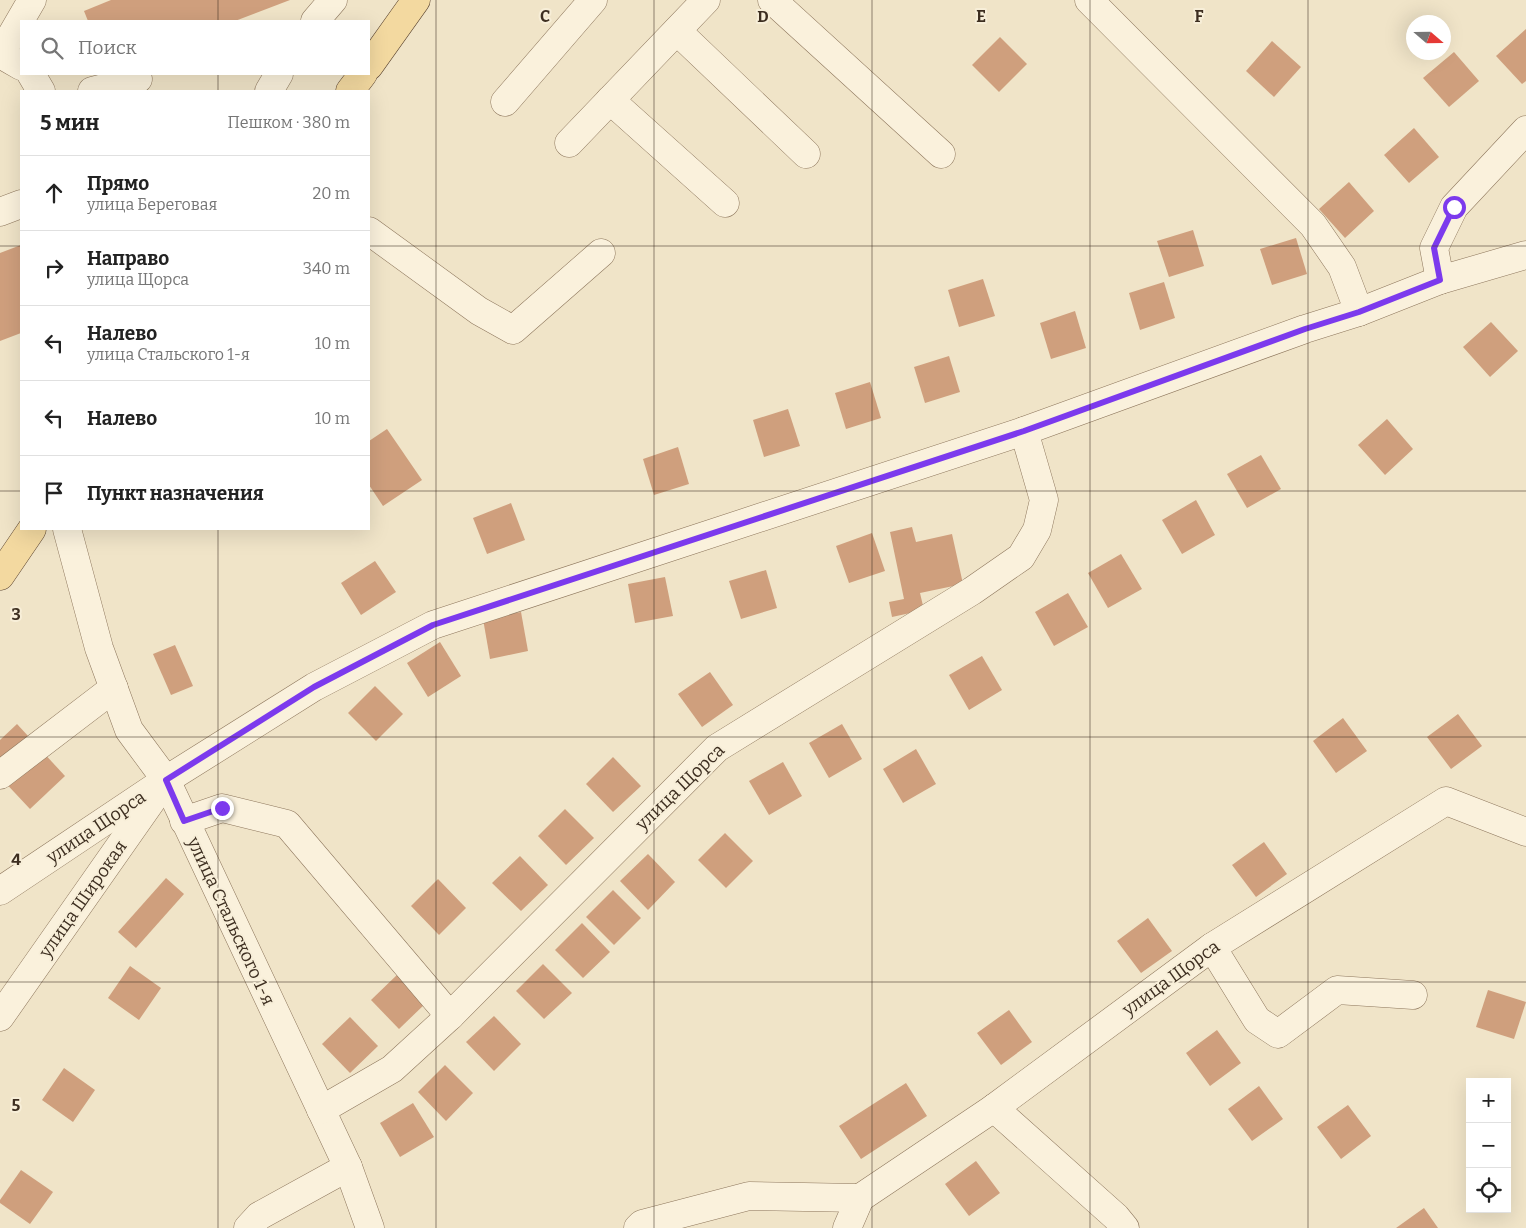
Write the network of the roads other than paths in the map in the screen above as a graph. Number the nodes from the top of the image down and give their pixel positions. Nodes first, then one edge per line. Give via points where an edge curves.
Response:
1 (32, 0) edge
2 (333, 0) edge
3 (416, 0) edge
4 (593, 0) edge
5 (706, 0) edge
6 (772, 0) edge
7 (1089, 0) edge
8 (20, 20) edge
9 (20, 20) edge
10 (316, 20) edge
11 (677, 31) junction
12 (0, 54) edge
13 (20, 65) edge
14 (370, 65) edge
15 (32, 75) edge
16 (278, 75) edge
17 (362, 75) edge
18 (138, 79) dead end
19 (39, 90) edge
20 (96, 90) edge
21 (269, 90) edge
22 (351, 90) edge
23 (610, 100) junction
24 (505, 102) dead end
25 (1526, 130) edge
26 (569, 143) dead end
27 (806, 154) dead end
28 (941, 154) dead end
29 (725, 203) dead end
30 (20, 204) edge
31 (0, 212) edge
32 (370, 232) edge
33 (601, 253) dead end
34 (1526, 255) edge
35 (1440, 280) junction
36 (1359, 312) junction
37 (1024, 431) junction
38 (31, 530) edge
39 (67, 530) edge
40 (0, 576) edge
41 (114, 688) junction
42 (0, 775) edge
43 (166, 780) junction
44 (184, 821) junction
45 (1526, 832) edge
46 (2, 888) edge
47 (1212, 946) junction
48 (1413, 995) dead end
49 (450, 1016) junction
50 (0, 1017) edge
51 (994, 1108) junction
52 (321, 1110) junction
53 (348, 1167) junction
54 (860, 1198) junction
55 (248, 1228) edge
56 (370, 1228) edge
57 (638, 1228) edge
58 (847, 1228) edge
59 (1124, 1228) edge

1 - 9 street
2 - 10 street
3 - 14 main road
4 - 24 street
5 - 11 street
6 - 28 street
7 - 36 street via 1313,225 1342,267
8 - 12 street
11 - 23 street
11 - 27 street
12 - 13 street
15 - 19 street
16 - 21 street
17 - 22 main road
18 - 20 street
23 - 26 street
23 - 29 street
25 - 35 street via 1454,207 1434,248
30 - 31 street
32 - 33 street via 479,311 513,330
34 - 35 street, улица Щорса
35 - 36 street, улица Щорса
36 - 37 street, улица Щорса
37 - 43 street, улица Щорса via 433,625 314,687
37 - 49 street, улица Щорса via 1044,500 1037,530 1020,556 972,591 716,748
38 - 40 main road
39 - 41 street, улица Стальского 1-я via 99,648
41 - 42 street
41 - 43 street, улица Стальского 1-я via 129,730
43 - 44 street, улица Стальского 1-я
43 - 46 street, улица Щорса
43 - 50 street, улица Широкая
44 - 49 street via 222,808 288,824
44 - 52 street, улица Стальского 1-я
45 - 47 street, улица Щорса via 1446,800
47 - 48 street via 1257,1020 1278,1034 1337,990
47 - 51 street, улица Щорса
49 - 52 street, улица Щорса via 392,1069
51 - 54 street, улица Щорса
51 - 59 street via 1116,1217
52 - 53 street, улица Стальского 1-я
53 - 55 street via 259,1216
53 - 56 street, улица Стальского 1-я
54 - 57 street via 749,1196 642,1224
54 - 58 street

